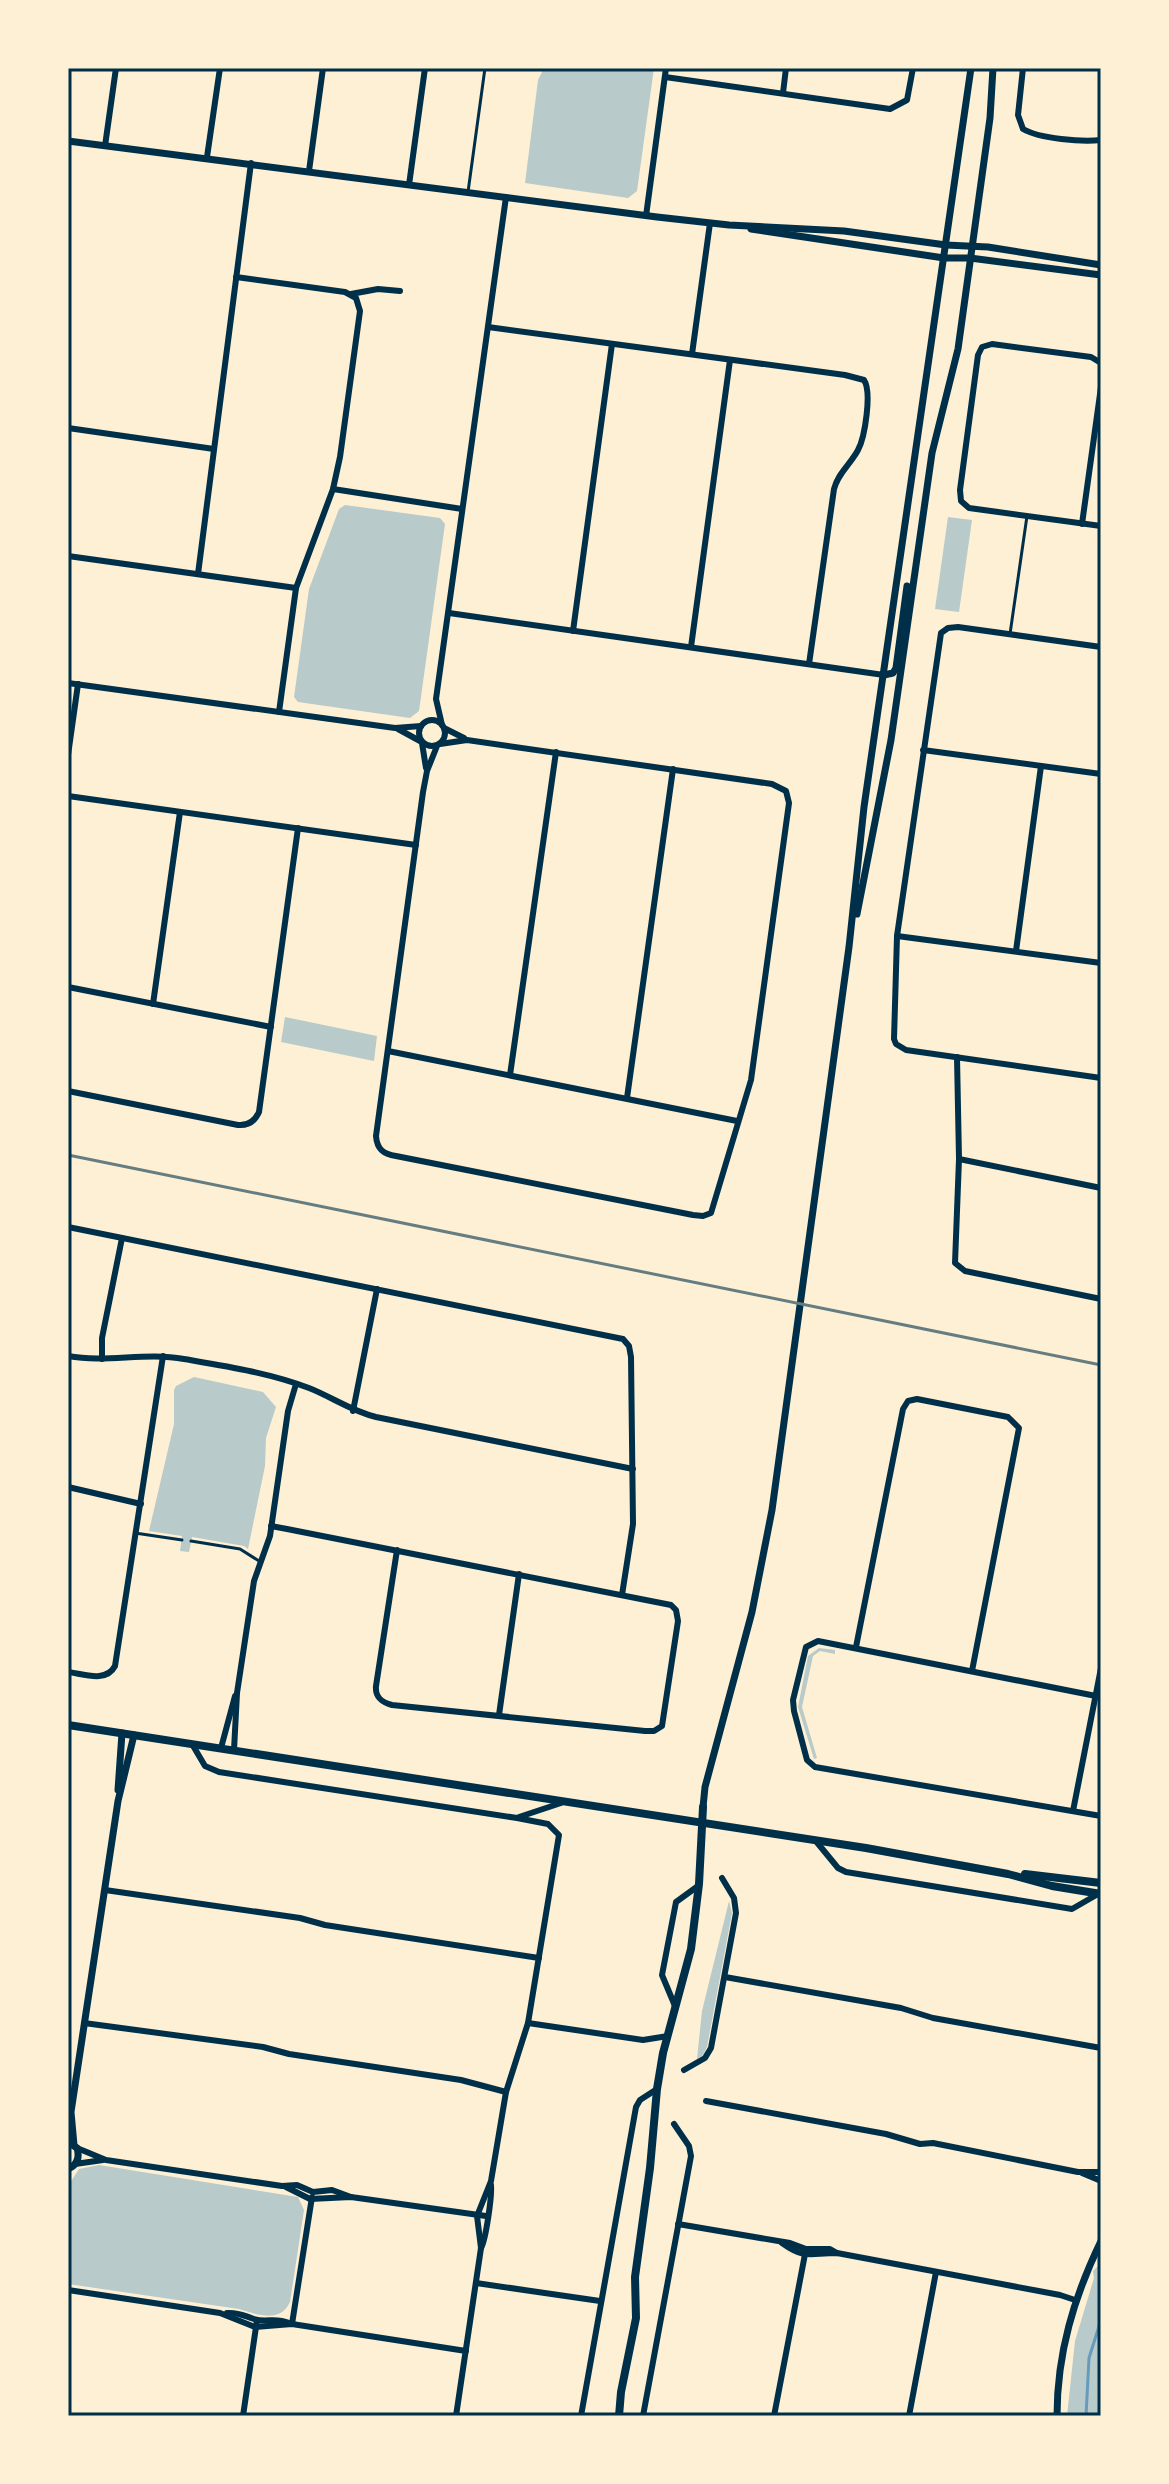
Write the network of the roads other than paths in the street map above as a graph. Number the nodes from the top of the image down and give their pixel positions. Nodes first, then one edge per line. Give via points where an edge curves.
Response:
1 (116, 68) edge
2 (220, 68) edge
3 (323, 68) edge
4 (425, 68) edge
5 (485, 68) edge
6 (511, 68) edge
7 (525, 68) edge
8 (666, 68) edge
9 (786, 68) edge
10 (913, 68) edge
11 (971, 68) edge
12 (993, 68) edge
13 (1023, 68) edge
14 (665, 77) junction
15 (783, 93) junction
16 (68, 141) edge
17 (1101, 143) edge
18 (105, 146) junction
19 (207, 157) junction
20 (251, 163) junction
21 (309, 171) junction
22 (409, 185) junction
23 (468, 192) junction
24 (506, 197) junction
25 (646, 216) junction
26 (710, 223) junction
27 (729, 225) junction
28 (946, 245) junction
29 (972, 246) junction
30 (944, 258) junction
31 (970, 258) junction
32 (1101, 265) edge
33 (1101, 275) edge
34 (236, 277) junction
35 (400, 291) dead end
36 (351, 294) junction
37 (488, 327) junction
38 (612, 344) junction
39 (692, 354) junction
40 (730, 360) junction
41 (1101, 363) edge
42 (1101, 387) edge
43 (1100, 406) edge
44 (68, 428) edge
45 (214, 449) junction
46 (333, 489) junction
47 (462, 509) junction
48 (1027, 516) junction
49 (1082, 524) junction
50 (1101, 526) edge
51 (917, 549) junction
52 (68, 556) edge
53 (198, 574) junction
54 (296, 588) junction
55 (449, 613) junction
56 (573, 631) junction
57 (1010, 634) junction
58 (691, 647) junction
59 (1101, 647) edge
60 (809, 664) junction
61 (884, 675) junction
62 (68, 683) edge
63 (78, 684) junction
64 (897, 697) junction
65 (436, 699) junction
66 (279, 712) junction
67 (422, 724) junction
68 (443, 726) junction
69 (395, 728) junction
70 (467, 740) junction
71 (422, 743) junction
72 (439, 745) junction
73 (923, 750) junction
74 (556, 752) junction
75 (68, 755) edge
76 (1041, 766) junction
77 (673, 769) junction
78 (427, 771) junction
79 (1101, 774) edge
80 (68, 796) edge
81 (180, 812) junction
82 (298, 828) junction
83 (416, 845) junction
84 (851, 932) junction
85 (897, 936) junction
86 (1016, 951) junction
87 (1101, 963) edge
88 (68, 987) edge
89 (153, 1004) junction
90 (271, 1027) junction
91 (388, 1051) junction
92 (957, 1057) junction
93 (510, 1075) junction
94 (1101, 1078) edge
95 (68, 1091) edge
96 (627, 1098) junction
97 (737, 1121) junction
98 (959, 1159) junction
99 (1101, 1185) edge
100 (68, 1227) edge
101 (122, 1238) junction
102 (377, 1289) junction
103 (1101, 1299) edge
104 (68, 1356) edge
105 (163, 1356) junction
106 (102, 1359) junction
107 (296, 1384) junction
108 (353, 1411) junction
109 (633, 1469) junction
110 (68, 1487) edge
111 (141, 1504) junction
112 (271, 1526) junction
113 (135, 1533) junction
114 (182, 1540) dead end
115 (191, 1541) dead end
116 (397, 1550) junction
117 (261, 1562) junction
118 (519, 1574) junction
119 (622, 1595) junction
120 (856, 1647) junction
121 (1101, 1668) edge
122 (972, 1671) junction
123 (68, 1672) edge
124 (237, 1693) junction
125 (1096, 1696) junction
126 (499, 1715) junction
127 (68, 1725) edge
128 (122, 1733) junction
129 (134, 1735) junction
130 (192, 1744) junction
131 (221, 1748) junction
132 (234, 1750) junction
133 (118, 1801) junction
134 (568, 1801) junction
135 (703, 1807) joint
136 (1073, 1811) junction
137 (1101, 1816) edge
138 (517, 1818) junction
139 (702, 1821) junction
140 (814, 1839) junction
141 (1008, 1874) junction
142 (722, 1878) dead end
143 (1101, 1883) edge
144 (699, 1884) junction
145 (105, 1890) junction
146 (1100, 1894) edge
147 (539, 1958) junction
148 (725, 1977) junction
149 (676, 2009) junction
150 (84, 2023) junction
151 (528, 2023) junction
152 (668, 2036) junction
153 (643, 2040) junction
154 (1101, 2048) edge
155 (663, 2053) junction
156 (684, 2070) dead end
157 (657, 2089) junction
158 (506, 2092) junction
159 (706, 2101) dead end
160 (70, 2115) edge
161 (674, 2124) dead end
162 (73, 2145) edge
163 (106, 2160) junction
164 (72, 2167) edge
165 (1078, 2172) junction
166 (1101, 2172) edge
167 (68, 2177) edge
168 (491, 2181) junction
169 (1101, 2181) edge
170 (312, 2196) junction
171 (477, 2216) junction
172 (486, 2216) junction
173 (678, 2224) junction
174 (1101, 2241) edge
175 (481, 2248) junction
176 (806, 2252) junction
177 (1099, 2252) edge
178 (936, 2272) junction
179 (476, 2283) junction
180 (68, 2290) edge
181 (1075, 2300) junction
182 (600, 2301) junction
183 (257, 2324) junction
184 (292, 2324) junction
185 (466, 2351) junction
186 (243, 2416) edge
187 (456, 2416) edge
188 (581, 2416) edge
189 (619, 2416) edge
190 (643, 2416) edge
191 (774, 2416) edge
192 (909, 2416) edge
193 (1057, 2416) edge

1 - 18 street
2 - 19 street
3 - 21 street
4 - 22 street
5 - 23 lane
6 - 7 street
8 - 14 street
9 - 15 street
10 - 15 street via 909,94 890,109
11 - 28 street
12 - 29 street
13 - 17 street via 1018,115 1023,129
14 - 15 street
14 - 25 street
16 - 18 street
18 - 19 street
19 - 20 street
20 - 21 street
20 - 34 street
21 - 22 street
22 - 23 street
23 - 24 street
24 - 25 street
24 - 37 street
25 - 26 street
26 - 27 street
26 - 39 street
27 - 28 street via 844,231
27 - 30 street
28 - 29 street
28 - 30 street
29 - 31 street
29 - 32 street
30 - 31 street
30 - 61 street
31 - 33 street
31 - 51 street via 958,349 932,453
34 - 36 street
34 - 45 street
35 - 36 street
36 - 46 street via 360,311
37 - 38 street
37 - 47 street
38 - 39 street
38 - 56 street
39 - 40 street
40 - 58 street
40 - 60 street via 854,376 868,387 860,445 840,473 832,496
41 - 48 street via 1091,357 992,344 978,355 960,490 963,504
42 - 43 street
43 - 49 street
44 - 45 street
45 - 53 street
46 - 47 street
46 - 54 street
47 - 55 street
48 - 49 street
48 - 57 lane
49 - 50 street
51 - 61 street via 896,668
51 - 64 street
52 - 53 street
53 - 54 street
54 - 66 street
55 - 56 street
55 - 65 street
56 - 58 street
57 - 59 street
57 - 73 street via 953,627 941,633
58 - 60 street
60 - 61 street
61 - 64 street via 891,678
61 - 84 street
62 - 63 street
63 - 66 street
63 - 75 street
64 - 84 street
65 - 67 street
65 - 68 street
66 - 69 street
67 - 68 street via 433,720
67 - 69 street
67 - 71 street
68 - 70 street
68 - 72 street
69 - 71 street
70 - 72 street
70 - 74 street
71 - 72 street
71 - 78 street
72 - 78 street
73 - 76 street
73 - 85 street
74 - 77 street
74 - 93 street
76 - 79 street
76 - 86 street
77 - 96 street
77 - 97 street via 779,785 789,803 751,1080
78 - 83 street
80 - 81 street
81 - 82 street
81 - 89 street
82 - 83 street
82 - 90 street
83 - 91 street
84 - 135 street via 772,1510
85 - 86 street
85 - 92 street via 896,1044
86 - 87 street
88 - 89 street
89 - 90 street
90 - 95 street via 259,1112 245,1125
91 - 93 street
91 - 97 street via 376,1136 380,1150 390,1155 703,1216 714,1208
92 - 94 street
92 - 98 street
93 - 96 street
96 - 97 street
98 - 99 street
98 - 103 street via 954,1258 959,1268
100 - 101 street
101 - 102 street
101 - 106 street
102 - 108 street
102 - 109 street via 623,1339 630,1353
104 - 106 street
105 - 106 street
105 - 107 street
105 - 111 street
107 - 108 street
107 - 112 street
108 - 109 street
109 - 119 street via 633,1524
110 - 111 street
111 - 113 street
112 - 116 street
112 - 117 street
113 - 114 lane
113 - 123 street via 114,1669 103,1677
115 - 117 lane via 240,1549
116 - 118 street
116 - 126 street via 377,1697 392,1705
117 - 124 street
118 - 119 street
118 - 126 street
119 - 126 street via 674,1607 678,1621 665,1718 657,1730
120 - 122 street
120 - 122 street via 905,1405 917,1399 1008,1417 1017,1423 1019,1434
120 - 136 street via 821,1641 808,1644 804,1652 793,1700 812,1766
121 - 125 street
122 - 125 street
124 - 131 street
124 - 132 street
125 - 136 street
127 - 128 main road
128 - 129 main road
128 - 133 street
129 - 130 main road
129 - 133 street
130 - 131 main road
130 - 138 street via 205,1766 219,1772
131 - 132 main road
132 - 134 main road
133 - 145 street
134 - 138 street
134 - 139 main road
135 - 139 main road
136 - 137 street
138 - 147 street via 548,1824 559,1835
139 - 140 main road
139 - 144 main road
140 - 141 main road
140 - 146 street via 846,1872 1072,1909
141 - 143 main road
141 - 146 main road
142 - 148 street via 736,1906
144 - 149 main road
144 - 149 street via 676,1902 662,1970
145 - 147 street
145 - 150 street
147 - 151 street
148 - 154 street
148 - 156 street via 711,2048
149 - 152 main road
150 - 158 street via 263,2047
150 - 160 street
151 - 153 street
151 - 158 street
152 - 153 street
152 - 155 main road
153 - 155 street
155 - 157 main road
157 - 182 street via 636,2107
157 - 189 main road via 635,2277 636,2318
158 - 168 street
159 - 165 street
160 - 162 street
161 - 173 street via 691,2150
162 - 163 street
162 - 164 street via 78,2157
163 - 164 street
163 - 170 street via 297,2185
164 - 167 street
165 - 166 street
165 - 169 street
168 - 171 street
168 - 172 street
170 - 171 street
170 - 184 street
171 - 172 street
171 - 175 street
172 - 175 street
173 - 176 street
173 - 190 street
174 - 177 street
175 - 179 street
176 - 178 street via 824,2248
176 - 191 street
177 - 181 street
178 - 181 street
178 - 192 street
179 - 182 street
179 - 185 street
180 - 183 street via 237,2312
181 - 193 street via 1062,2356
182 - 188 street
183 - 184 street via 275,2318
183 - 186 street
184 - 185 street
185 - 187 street

